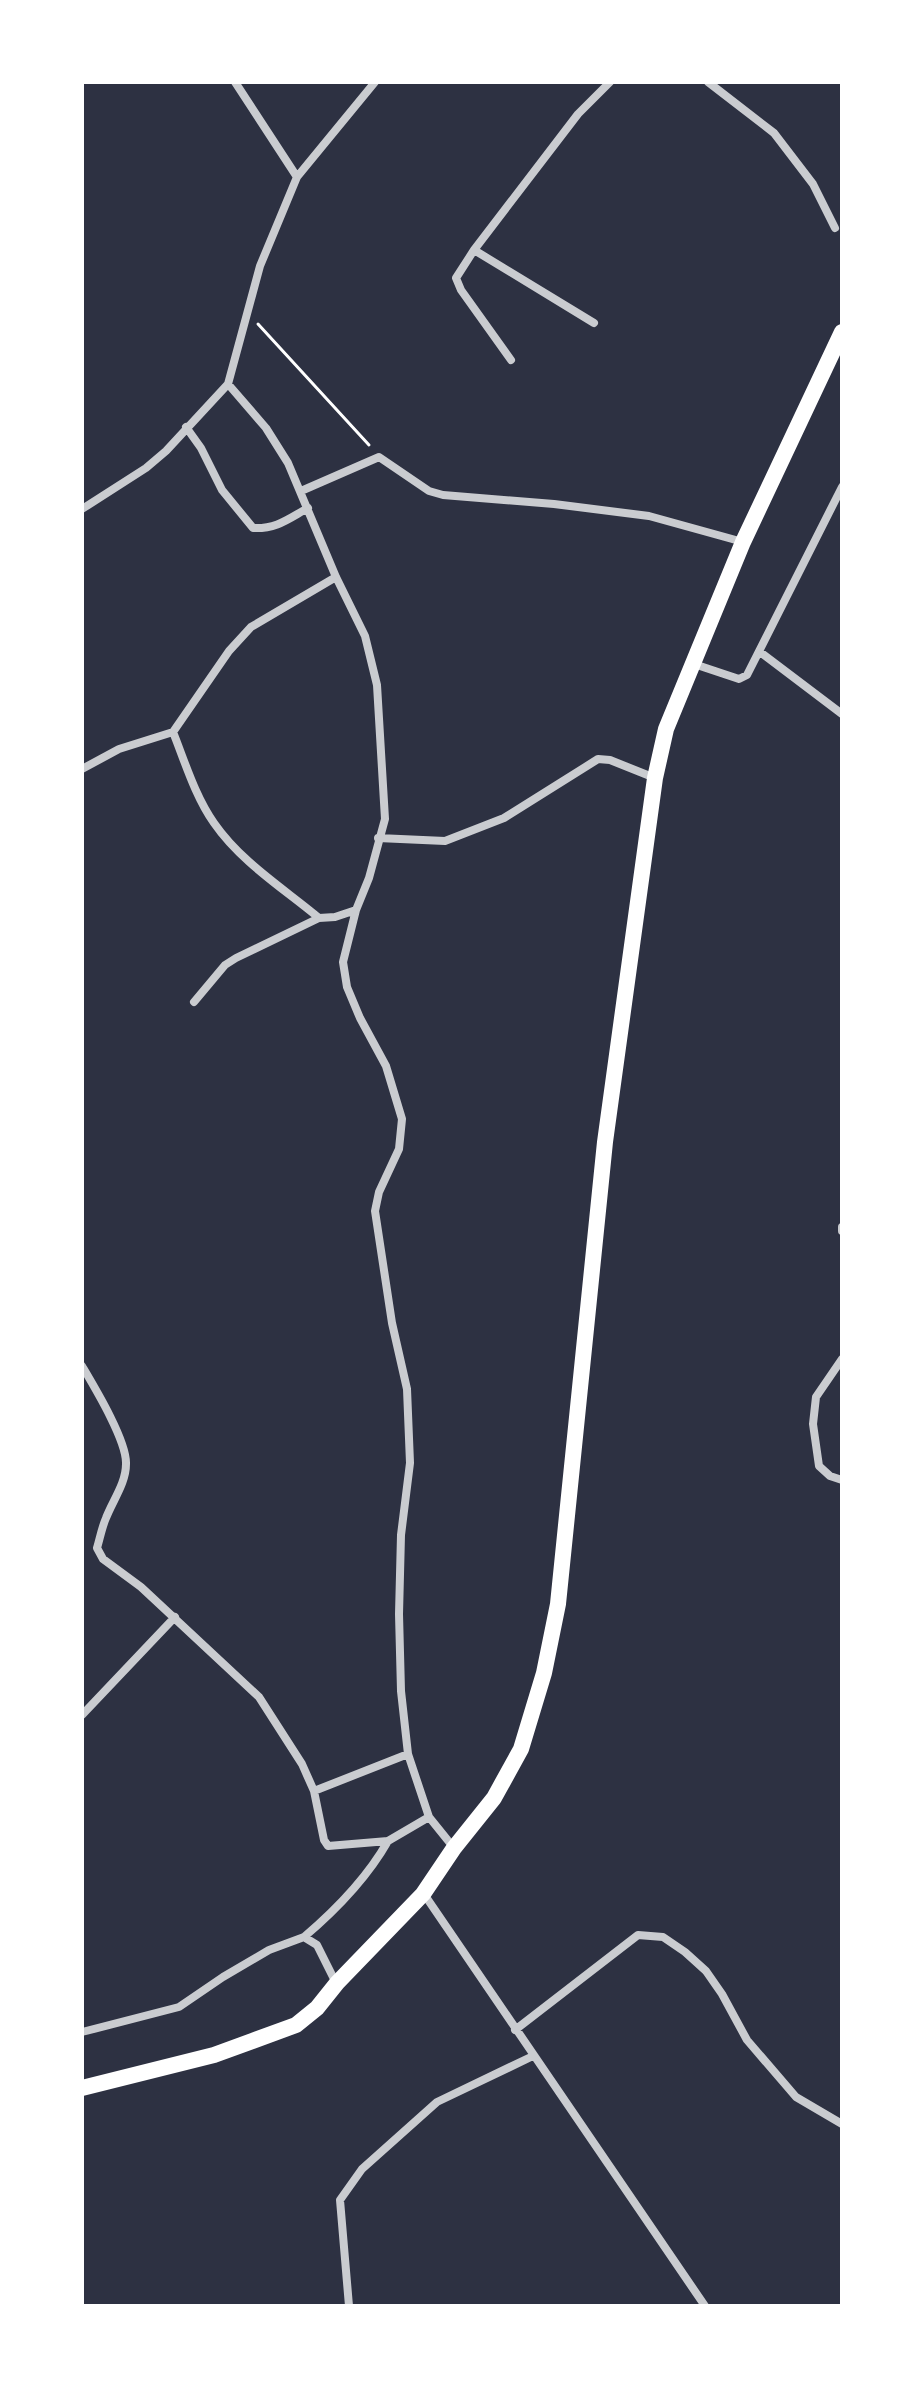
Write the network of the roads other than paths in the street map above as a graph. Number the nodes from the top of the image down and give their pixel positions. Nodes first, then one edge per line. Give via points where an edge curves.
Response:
1 (235, 82) edge
2 (375, 82) edge
3 (610, 82) edge
4 (708, 82) edge
5 (297, 177) junction
6 (835, 228) dead end
7 (474, 250) junction
8 (594, 323) dead end
9 (842, 332) edge
10 (511, 360) dead end
11 (228, 384) junction
12 (186, 427) junction
13 (842, 487) edge
14 (301, 491) junction
15 (308, 508) junction
16 (82, 509) edge
17 (743, 542) junction
18 (336, 577) junction
19 (760, 652) junction
20 (693, 664) junction
21 (842, 714) edge
22 (173, 732) junction
23 (82, 769) edge
24 (655, 778) junction
25 (378, 838) junction
26 (356, 910) junction
27 (319, 918) junction
28 (194, 1002) dead end
29 (842, 1359) edge
30 (82, 1366) edge
31 (842, 1480) edge
32 (175, 1617) junction
33 (82, 1715) edge
34 (408, 1754) junction
35 (314, 1791) junction
36 (429, 1817) junction
37 (388, 1841) junction
38 (454, 1848) junction
39 (423, 1894) junction
40 (304, 1937) junction
41 (336, 1984) junction
42 (515, 2030) junction
43 (82, 2032) edge
44 (533, 2056) junction
45 (82, 2088) edge
46 (842, 2124) edge
47 (349, 2306) edge
48 (705, 2306) edge

1 - 5 street
2 - 5 street
3 - 7 street via 578,114
4 - 6 street via 774,133 813,184
5 - 11 street via 260,266
7 - 8 street
7 - 10 street via 456,278
9 - 17 main road
11 - 12 street
11 - 14 street via 266,428
12 - 15 street via 222,490 253,528 270,529
12 - 16 street via 146,468
13 - 19 street
14 - 15 street
14 - 17 street via 379,457 443,495 649,516
15 - 18 street
17 - 20 main road
18 - 22 street via 251,627
18 - 25 street via 365,636 377,685 385,819
19 - 20 street via 739,679
19 - 21 street
20 - 24 main road via 666,729
22 - 23 street via 119,749
22 - 27 street via 213,822 253,866
24 - 25 street via 598,759 504,818 445,841
24 - 38 main road via 605,1142 558,1604 521,1749 494,1798
25 - 26 street
26 - 27 street
26 - 34 street via 343,962 347,987 386,1066 402,1119 399,1149 375,1211 407,1389 410,1463 399,1614
27 - 28 street via 225,965
29 - 31 street via 816,1397 813,1424 819,1466
30 - 32 street via 125,1452 121,1486 97,1548 103,1559
32 - 33 street
32 - 35 street via 259,1697
34 - 35 street
34 - 36 street
35 - 37 street via 328,1846
36 - 37 street
36 - 38 street
37 - 40 street via 349,1894
38 - 39 main road
39 - 41 main road
39 - 42 street
40 - 41 street via 317,1945
40 - 43 street via 269,1950 179,2007
41 - 45 main road via 296,2025 214,2055
42 - 44 street
42 - 46 street via 638,1935 663,1937 706,1971 747,2040 796,2097
44 - 47 street via 437,2102 362,2169 340,2200
44 - 48 street

